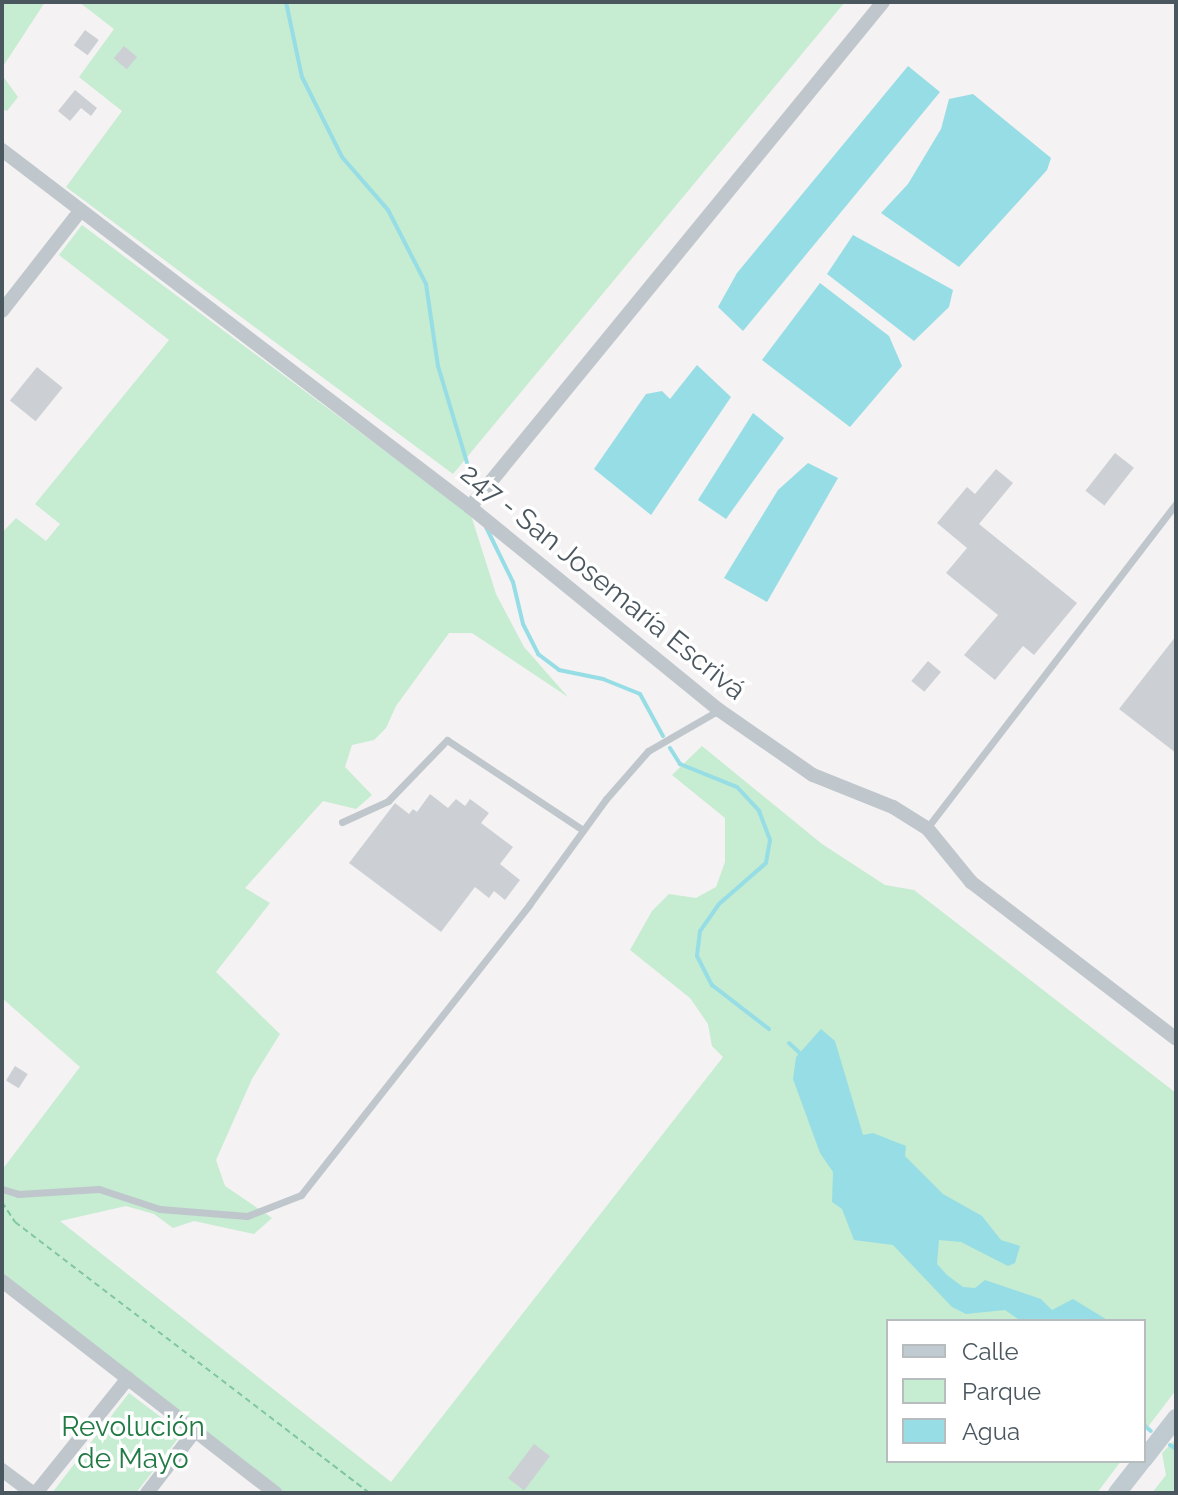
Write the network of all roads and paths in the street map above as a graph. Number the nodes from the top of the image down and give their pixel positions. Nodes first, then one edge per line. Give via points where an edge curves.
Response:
1 (883, 2) edge
2 (2, 150) edge
3 (80, 211) junction
4 (2, 311) edge
5 (1176, 504) edge
6 (470, 507) junction
7 (719, 710) junction
8 (342, 822) dead end
9 (927, 828) junction
10 (583, 830) junction
11 (1176, 1039) edge
12 (2, 1189) edge
13 (2, 1202) edge
14 (2, 1281) edge
15 (128, 1378) junction
16 (1176, 1418) edge
17 (195, 1431) junction
18 (1146, 1456) edge
19 (1141, 1463) edge
20 (2, 1470) edge
21 (34, 1493) edge
22 (147, 1493) edge
23 (275, 1493) edge
24 (369, 1493) edge
25 (1117, 1493) edge

1 - 6 street
2 - 3 street, 247 - San Josemaría Escrivá
3 - 4 street
3 - 6 street, 247 - San Josemaría Escrivá
5 - 9 lane
6 - 7 street, 247 - San Josemaría Escrivá
7 - 9 street, 247 - San Josemaría Escrivá via 813,775 893,807
7 - 10 lane via 648,751
8 - 10 lane via 388,801 447,740
9 - 11 street, 247 - San Josemaría Escrivá via 971,882
10 - 12 lane via 301,1195 247,1216 160,1209 99,1189 18,1194
13 - 24 path via 15,1222
14 - 15 street
15 - 17 street
15 - 21 street
16 - 18 main road
17 - 22 street
17 - 23 street
19 - 25 main road
20 - 21 street

